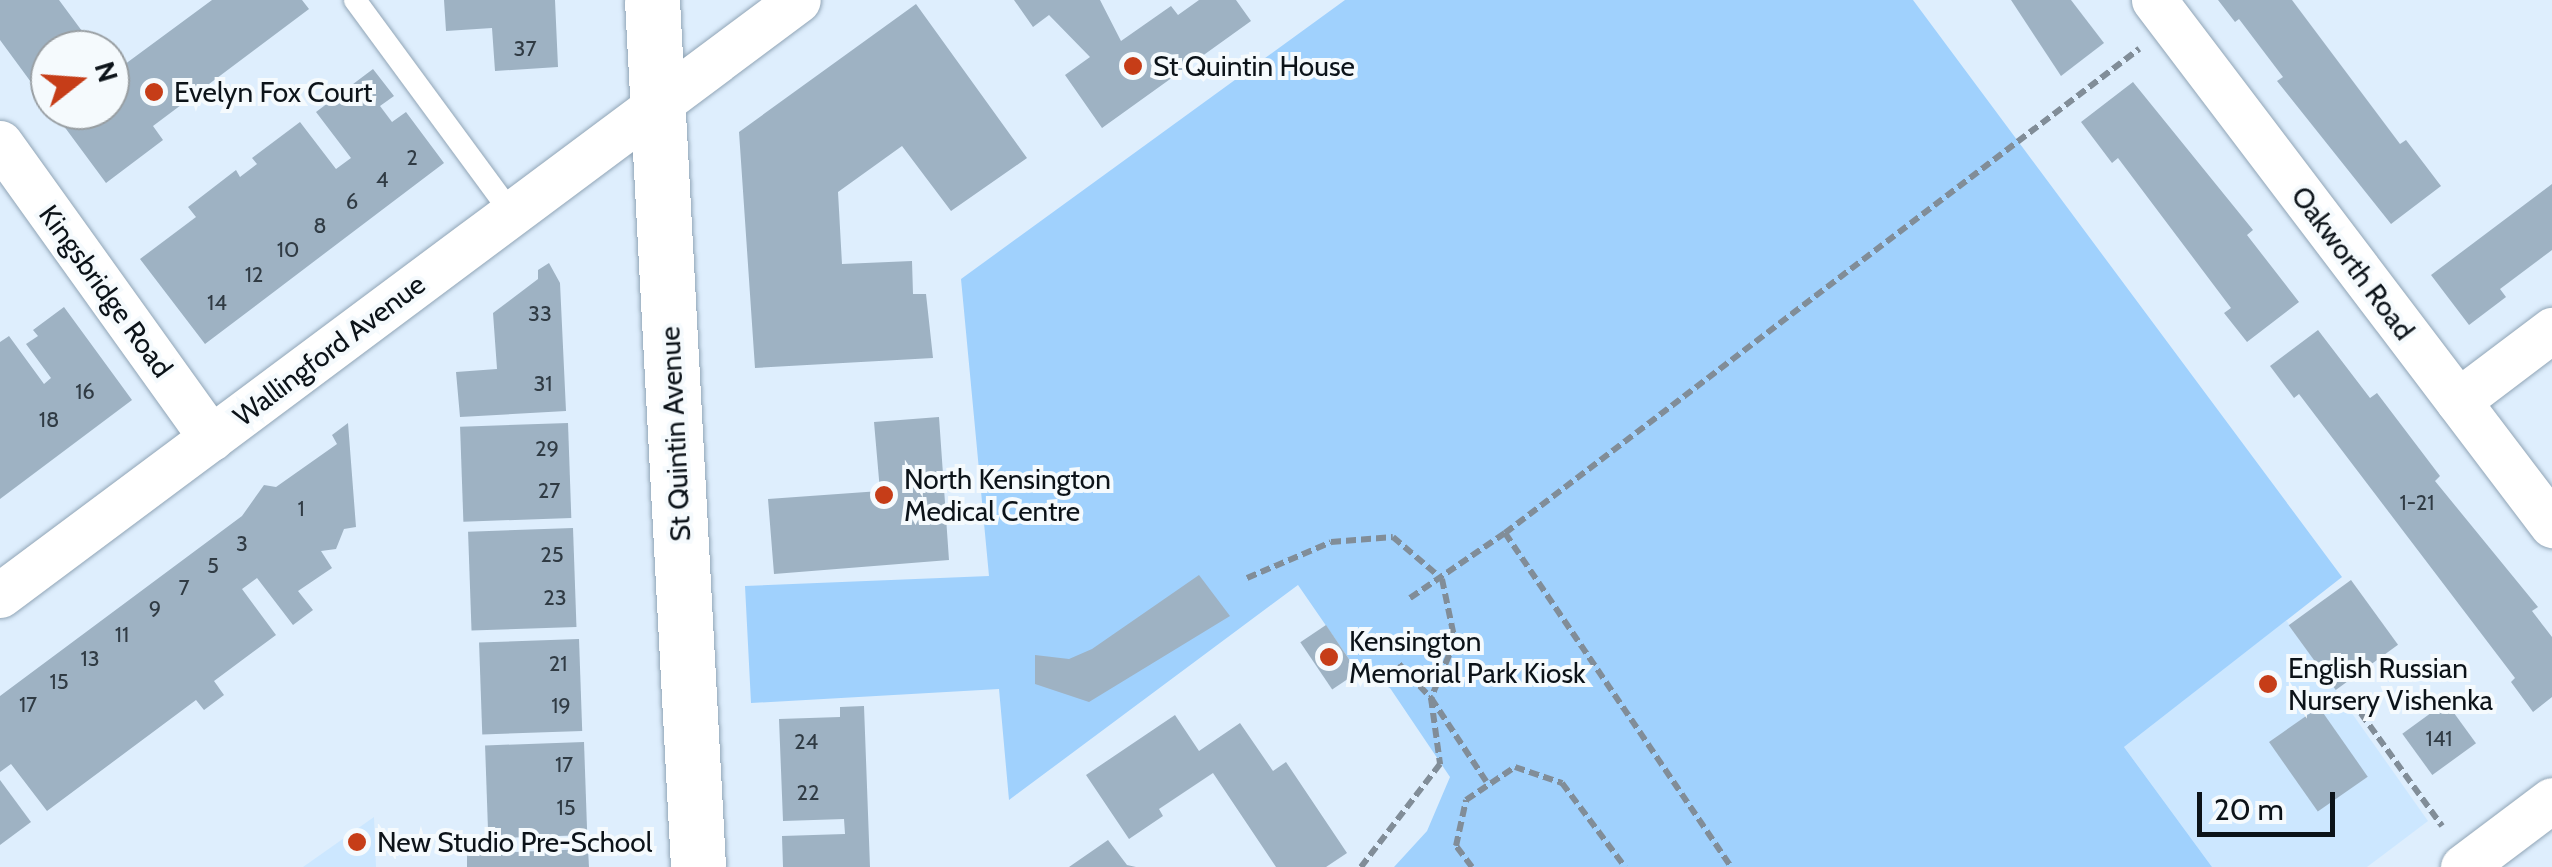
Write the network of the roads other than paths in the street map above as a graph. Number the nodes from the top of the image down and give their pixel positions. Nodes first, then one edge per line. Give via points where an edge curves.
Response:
1 (355, 0) edge
2 (652, 0) edge
3 (798, 0) edge
4 (2163, 12) edge
5 (658, 106) junction
6 (0, 143) edge
7 (512, 214) junction
8 (2552, 330) edge
9 (2458, 400) junction
10 (211, 438) junction
11 (2552, 525) edge
12 (0, 596) edge
13 (2552, 800) edge
14 (2466, 865) edge
15 (698, 867) edge

1 - 7 lane
2 - 5 main road, St Quintin Avenue
3 - 5 street, Wallingford Avenue
4 - 9 street, Oakworth Road
5 - 7 street, Wallingford Avenue
5 - 15 main road, St Quintin Avenue
6 - 10 street, Kingsbridge Road
7 - 10 street, Wallingford Avenue
8 - 9 street
9 - 11 street, Oakworth Road
10 - 12 street, Wallingford Avenue
13 - 14 street

